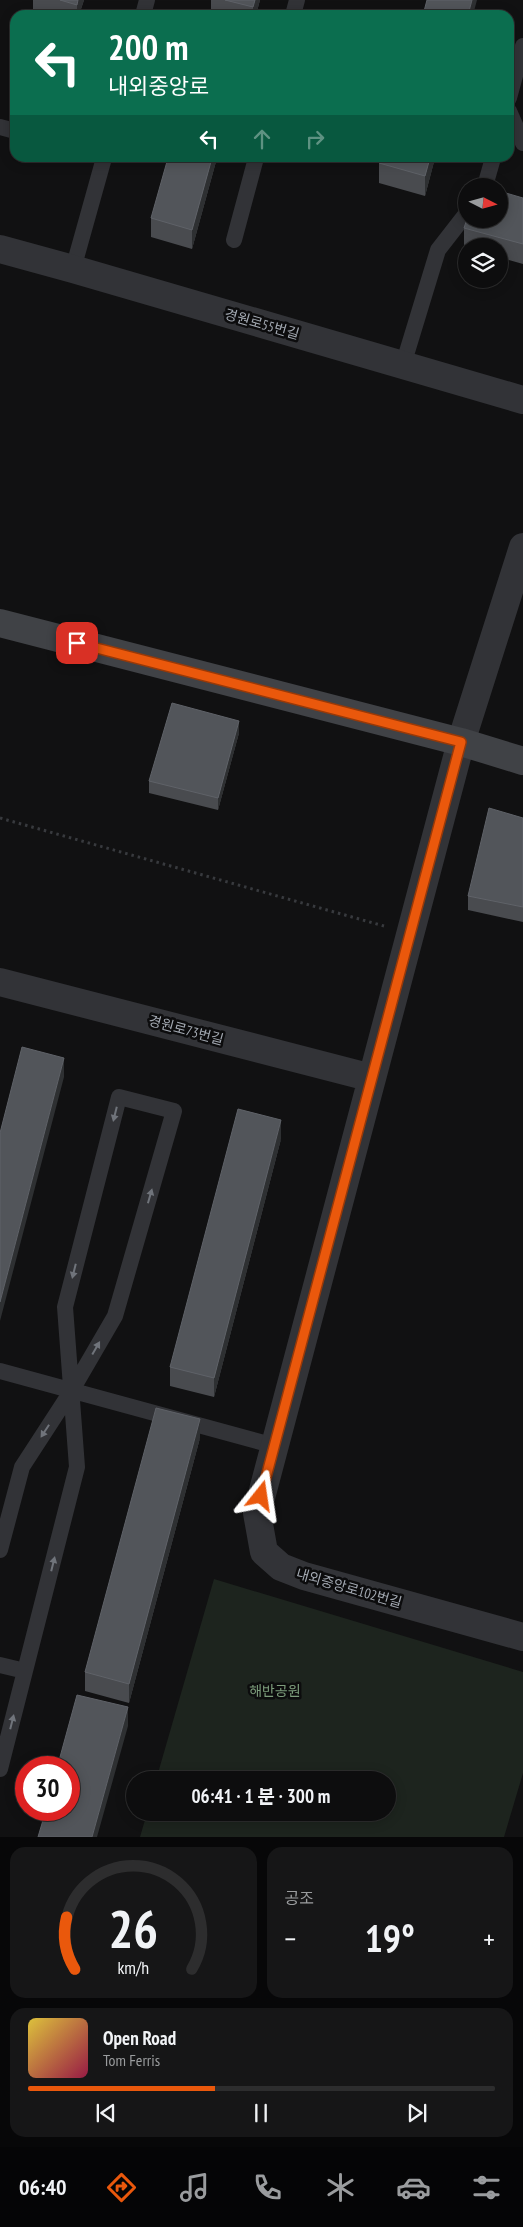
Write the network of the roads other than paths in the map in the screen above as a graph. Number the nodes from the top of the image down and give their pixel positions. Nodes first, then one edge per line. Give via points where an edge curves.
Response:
1 (523, 46) edge
2 (514, 79) edge
3 (514, 122) edge
4 (523, 143) edge
5 (103, 162) edge
6 (255, 162) edge
7 (492, 162) edge
8 (487, 178) edge
9 (458, 224) edge
10 (234, 240) dead end
11 (0, 249) edge
12 (73, 268) junction
13 (403, 365) junction
14 (523, 400) edge
15 (523, 547) edge
16 (0, 623) edge
17 (461, 742) junction
18 (523, 761) edge
19 (0, 982) edge
20 (372, 1078) junction
21 (0, 1371) edge
22 (72, 1390) junction
23 (274, 1446) junction
24 (0, 1550) edge
25 (523, 1637) edge
26 (0, 1665) edge
27 (25, 1671) junction
28 (0, 1769) edge

1 - 2 lane
3 - 4 lane
5 - 12 lane
6 - 10 lane
7 - 8 lane
9 - 13 lane via 438,250
11 - 12 street, 경원로55번길
12 - 13 street, 경원로55번길
13 - 14 street, 경원로55번길
15 - 17 street, 내외중앙로102번길
16 - 17 street
17 - 18 street
17 - 20 street, 내외중앙로102번길
19 - 20 street, 경원로73번길
20 - 23 street, 내외중앙로102번길
21 - 22 lane
22 -> 22 lane via 115,1316 174,1111 119,1097 65,1307
22 - 23 lane
22 -> 24 lane via 22,1467
27 -> 22 lane via 78,1467
23 - 25 street, 내외중앙로102번길 via 257,1513 264,1552 281,1567
26 - 27 lane
28 -> 27 lane

